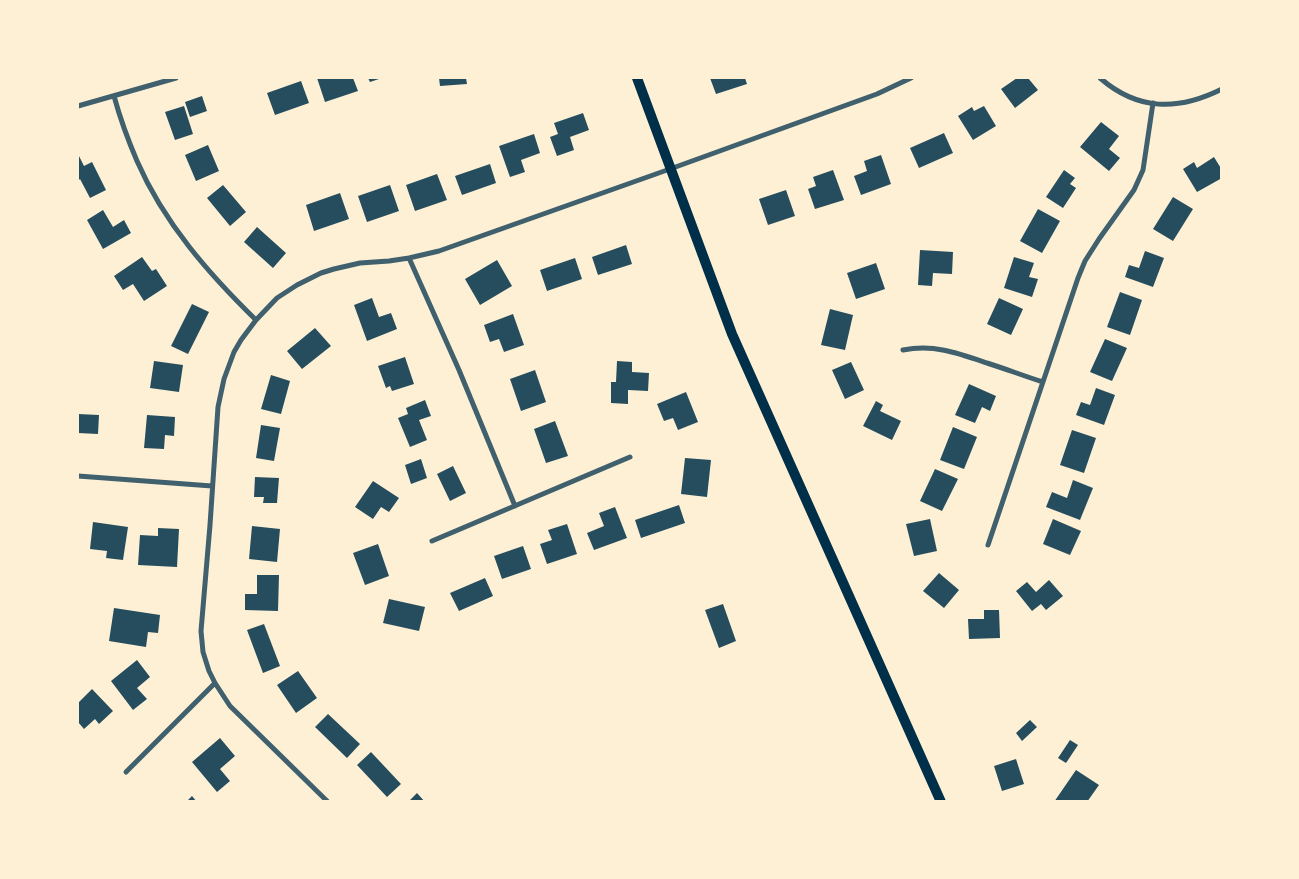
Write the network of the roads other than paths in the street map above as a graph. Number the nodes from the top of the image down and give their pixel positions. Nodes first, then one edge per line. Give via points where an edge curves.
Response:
1 (176, 78) edge
2 (637, 78) edge
3 (911, 78) edge
4 (1100, 78) edge
5 (1222, 89) edge
6 (114, 96) junction
7 (1153, 103) junction
8 (78, 106) edge
9 (670, 169) junction
10 (409, 258) junction
11 (256, 320) junction
12 (903, 350) dead end
13 (1043, 382) junction
14 (630, 457) dead end
15 (78, 476) edge
16 (212, 486) junction
17 (515, 506) junction
18 (432, 541) dead end
19 (988, 545) dead end
20 (215, 683) junction
21 (126, 772) dead end
22 (328, 802) edge
23 (941, 802) edge

1 - 6 street
2 - 9 main road
3 - 9 street via 877,94
4 - 7 street via 1126,95
5 - 7 street via 1184,103
6 - 8 street
6 - 11 street via 137,162 165,213 221,286
7 - 13 street via 1143,170 1134,190 1085,261
9 - 10 street
9 - 23 main road via 732,334
10 - 11 street via 360,263 321,273 277,298
10 - 17 street
11 - 16 street via 234,352 224,379 218,407
12 - 13 street via 932,348 952,352
13 - 19 street
14 - 17 street
15 - 16 street
16 - 20 street via 201,631 203,652
17 - 18 street
20 - 21 street
20 - 22 street via 230,706

